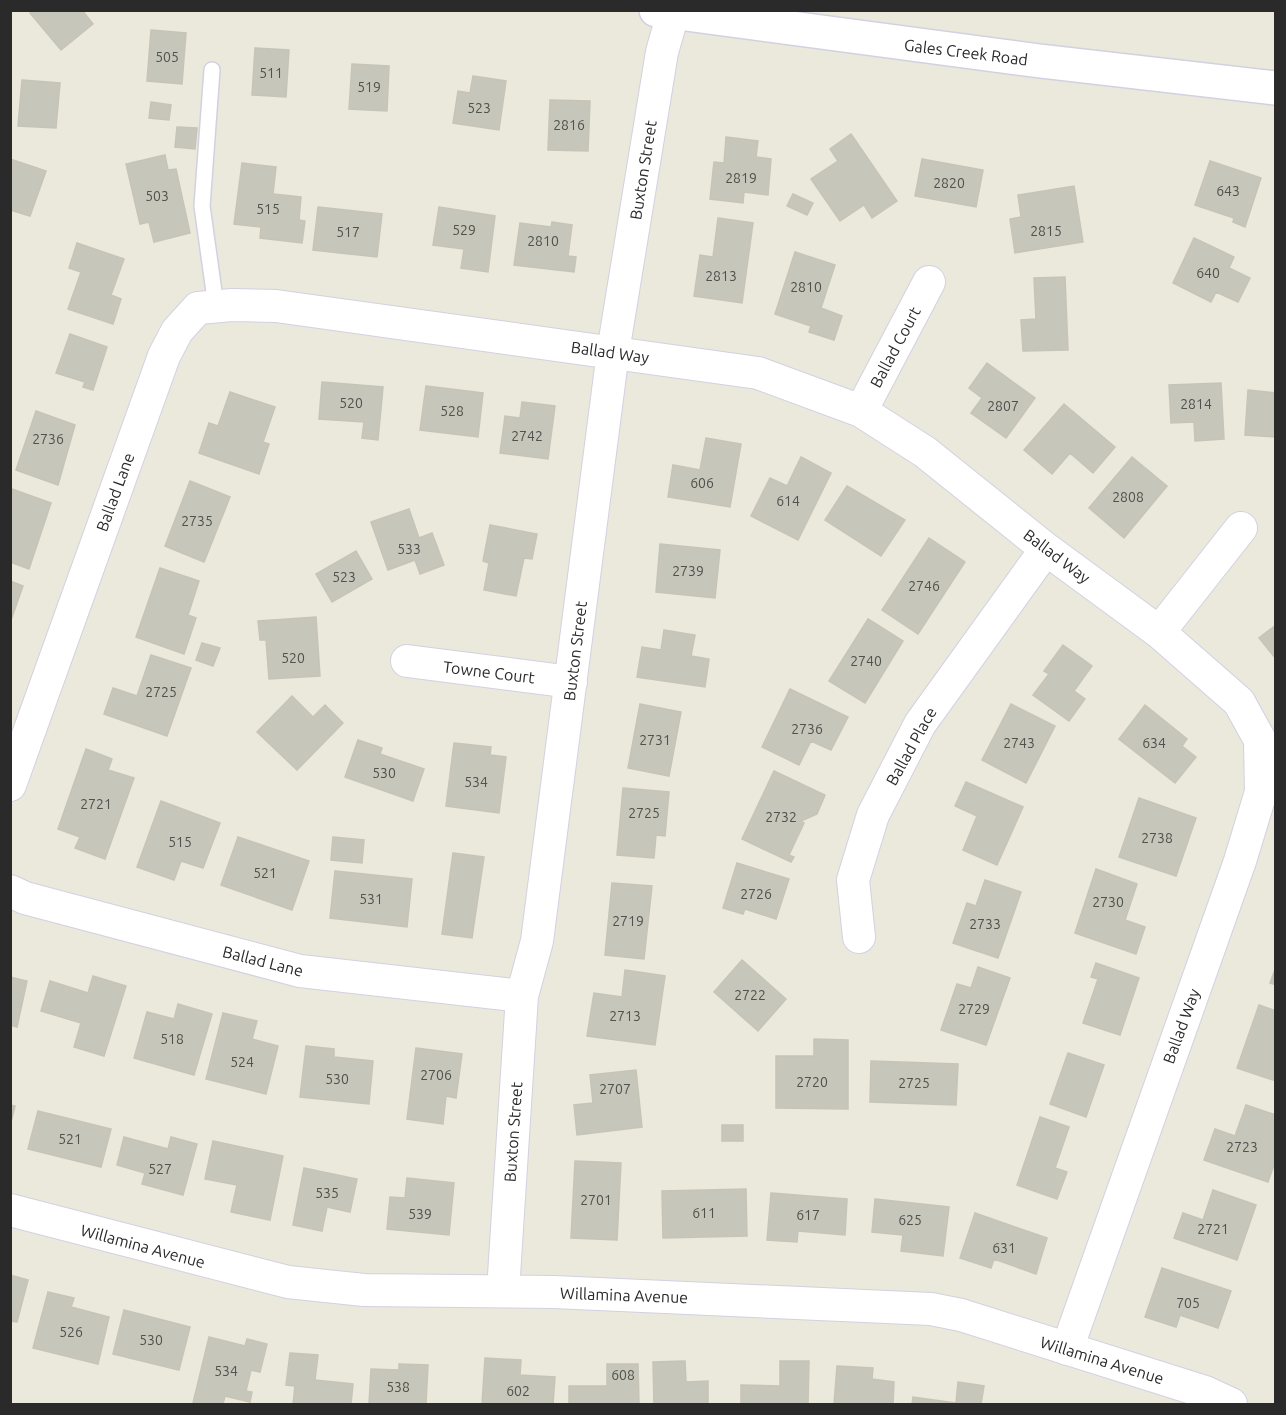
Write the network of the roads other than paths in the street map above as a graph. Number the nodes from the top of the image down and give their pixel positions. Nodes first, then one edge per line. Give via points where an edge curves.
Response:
1 (668, 11) edge
2 (212, 70) dead end
3 (1275, 88) edge
4 (929, 282) dead end
5 (207, 307) junction
6 (613, 352) junction
7 (861, 411) junction
8 (1241, 528) dead end
9 (1046, 549) junction
10 (1159, 633) junction
11 (406, 661) dead end
12 (571, 682) junction
13 (10, 785) edge
14 (10, 891) edge
15 (859, 937) dead end
16 (522, 996) junction
17 (10, 1210) edge
18 (503, 1291) junction
19 (1067, 1349) junction
20 (1231, 1404) edge

1 - 3 main road, Gales Creek Road
1 - 6 street, Buxton Street
2 - 5 lane via 202,206
4 - 7 street, Ballad Court
5 - 6 street, Ballad Way via 276,306
5 - 13 street, Ballad Lane via 177,331 164,356
6 - 7 street, Ballad Way via 758,373
6 - 12 street, Buxton Street
7 - 9 street, Ballad Way via 925,452
8 - 10 street
9 - 10 street, Ballad Way
9 - 15 street, Ballad Place via 920,724 873,815 853,880
10 - 19 street, Ballad Way via 1239,702 1260,740 1261,792
11 - 12 street, Towne Court
12 - 16 street, Buxton Street via 537,941
14 - 16 street, Ballad Lane via 300,972
16 - 18 street, Buxton Street
17 - 18 street, Willamina Avenue via 288,1282 364,1290
18 - 19 street, Willamina Avenue via 931,1309
19 - 20 street, Willamina Avenue via 1205,1392

